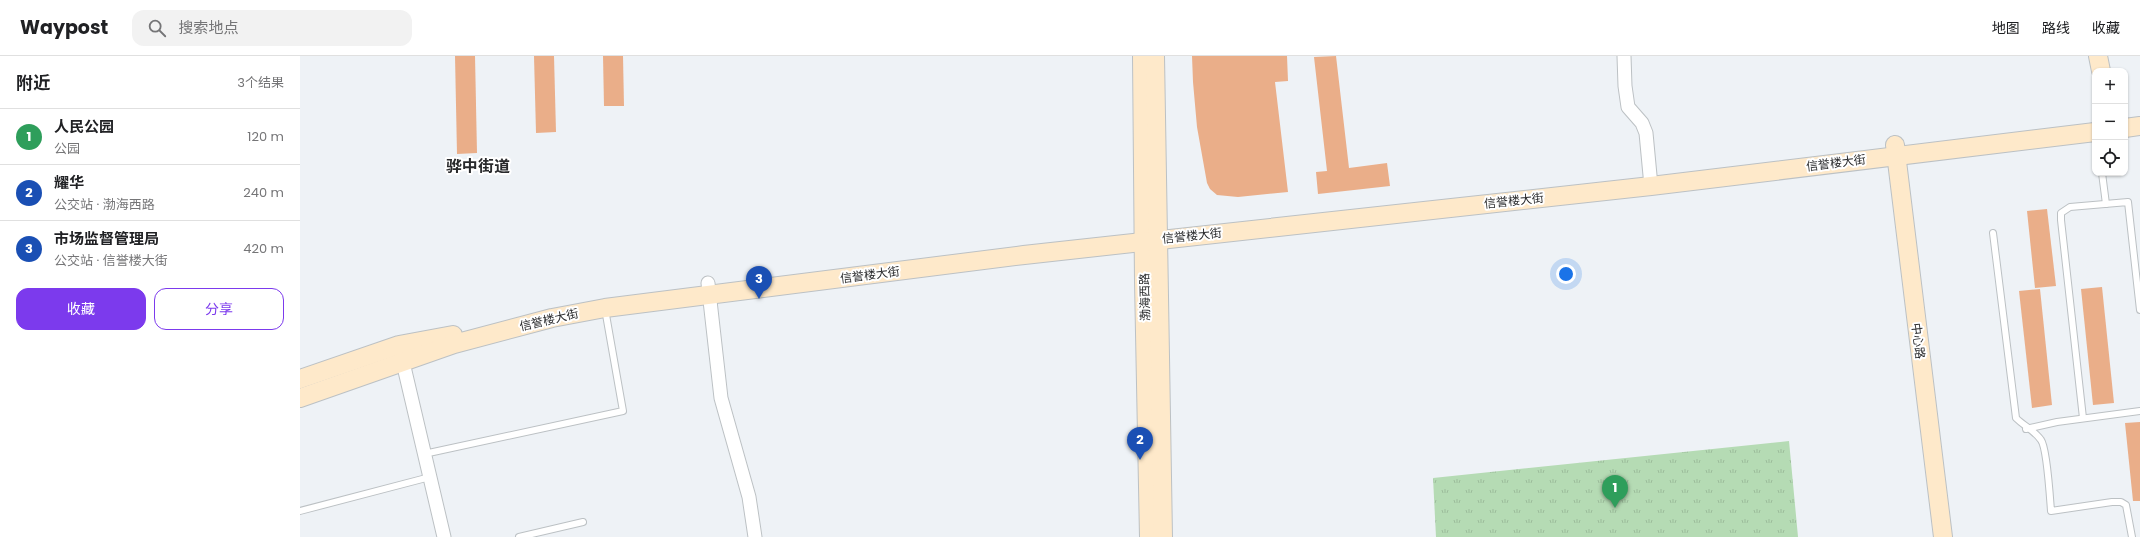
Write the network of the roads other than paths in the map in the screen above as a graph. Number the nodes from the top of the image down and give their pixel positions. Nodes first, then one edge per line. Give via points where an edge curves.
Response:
1 (1142, 56) edge
2 (1155, 56) edge
3 (1624, 56) edge
4 (2098, 56) edge
5 (2100, 68) edge
6 (2140, 115) edge
7 (2128, 117) edge
8 (2092, 120) edge
9 (2140, 126) edge
10 (2128, 128) edge
11 (2092, 132) edge
12 (1895, 151) junction
13 (2102, 176) edge
14 (1650, 180) junction
15 (2106, 204) junction
16 (1993, 233) dead end
17 (1151, 234) junction
18 (708, 288) junction
19 (604, 304) junction
20 (2140, 310) edge
21 (399, 345) junction
22 (403, 363) junction
23 (300, 379) edge
24 (300, 398) edge
25 (2140, 411) edge
26 (2083, 418) junction
27 (2026, 429) junction
28 (424, 454) junction
29 (430, 477) junction
30 (300, 511) edge
31 (583, 522) dead end
32 (444, 537) edge
33 (519, 537) edge
34 (755, 537) edge
35 (1150, 537) edge
36 (1162, 537) edge
37 (1943, 537) edge
38 (2132, 537) edge

1 - 17 street, 渤海西路
2 - 17 street, 渤海西路
3 - 14 street via 1628,107 1642,123 1646,133
4 - 5 street
6 - 7 street
8 - 12 street, 信誉楼大街
9 - 10 street
11 - 12 street, 信誉楼大街
12 - 14 street, 信誉楼大街
12 - 37 street, 中心路
13 - 15 lane
14 - 17 street, 信誉楼大街
15 - 20 lane via 2128,202
15 - 26 lane via 2070,207 2062,213 2061,220
16 - 27 lane via 2016,418
17 - 18 street, 信誉楼大街
17 - 35 street, 渤海西路
17 - 36 street, 渤海西路
18 - 19 street, 信誉楼大街
18 - 34 street via 721,398 749,497
19 - 21 street, 信誉楼大街 via 561,308 454,335
19 - 22 street, 信誉楼大街 via 454,344
19 - 28 lane via 623,411
21 - 22 street
21 - 23 street, 信誉楼大街
22 - 24 street, 信誉楼大街
22 - 28 street
25 - 26 lane
26 - 27 lane
27 - 38 lane via 2035,432 2043,442 2051,511 2121,502 2126,505
28 - 29 street
29 - 30 lane
29 - 32 street
31 - 33 lane

